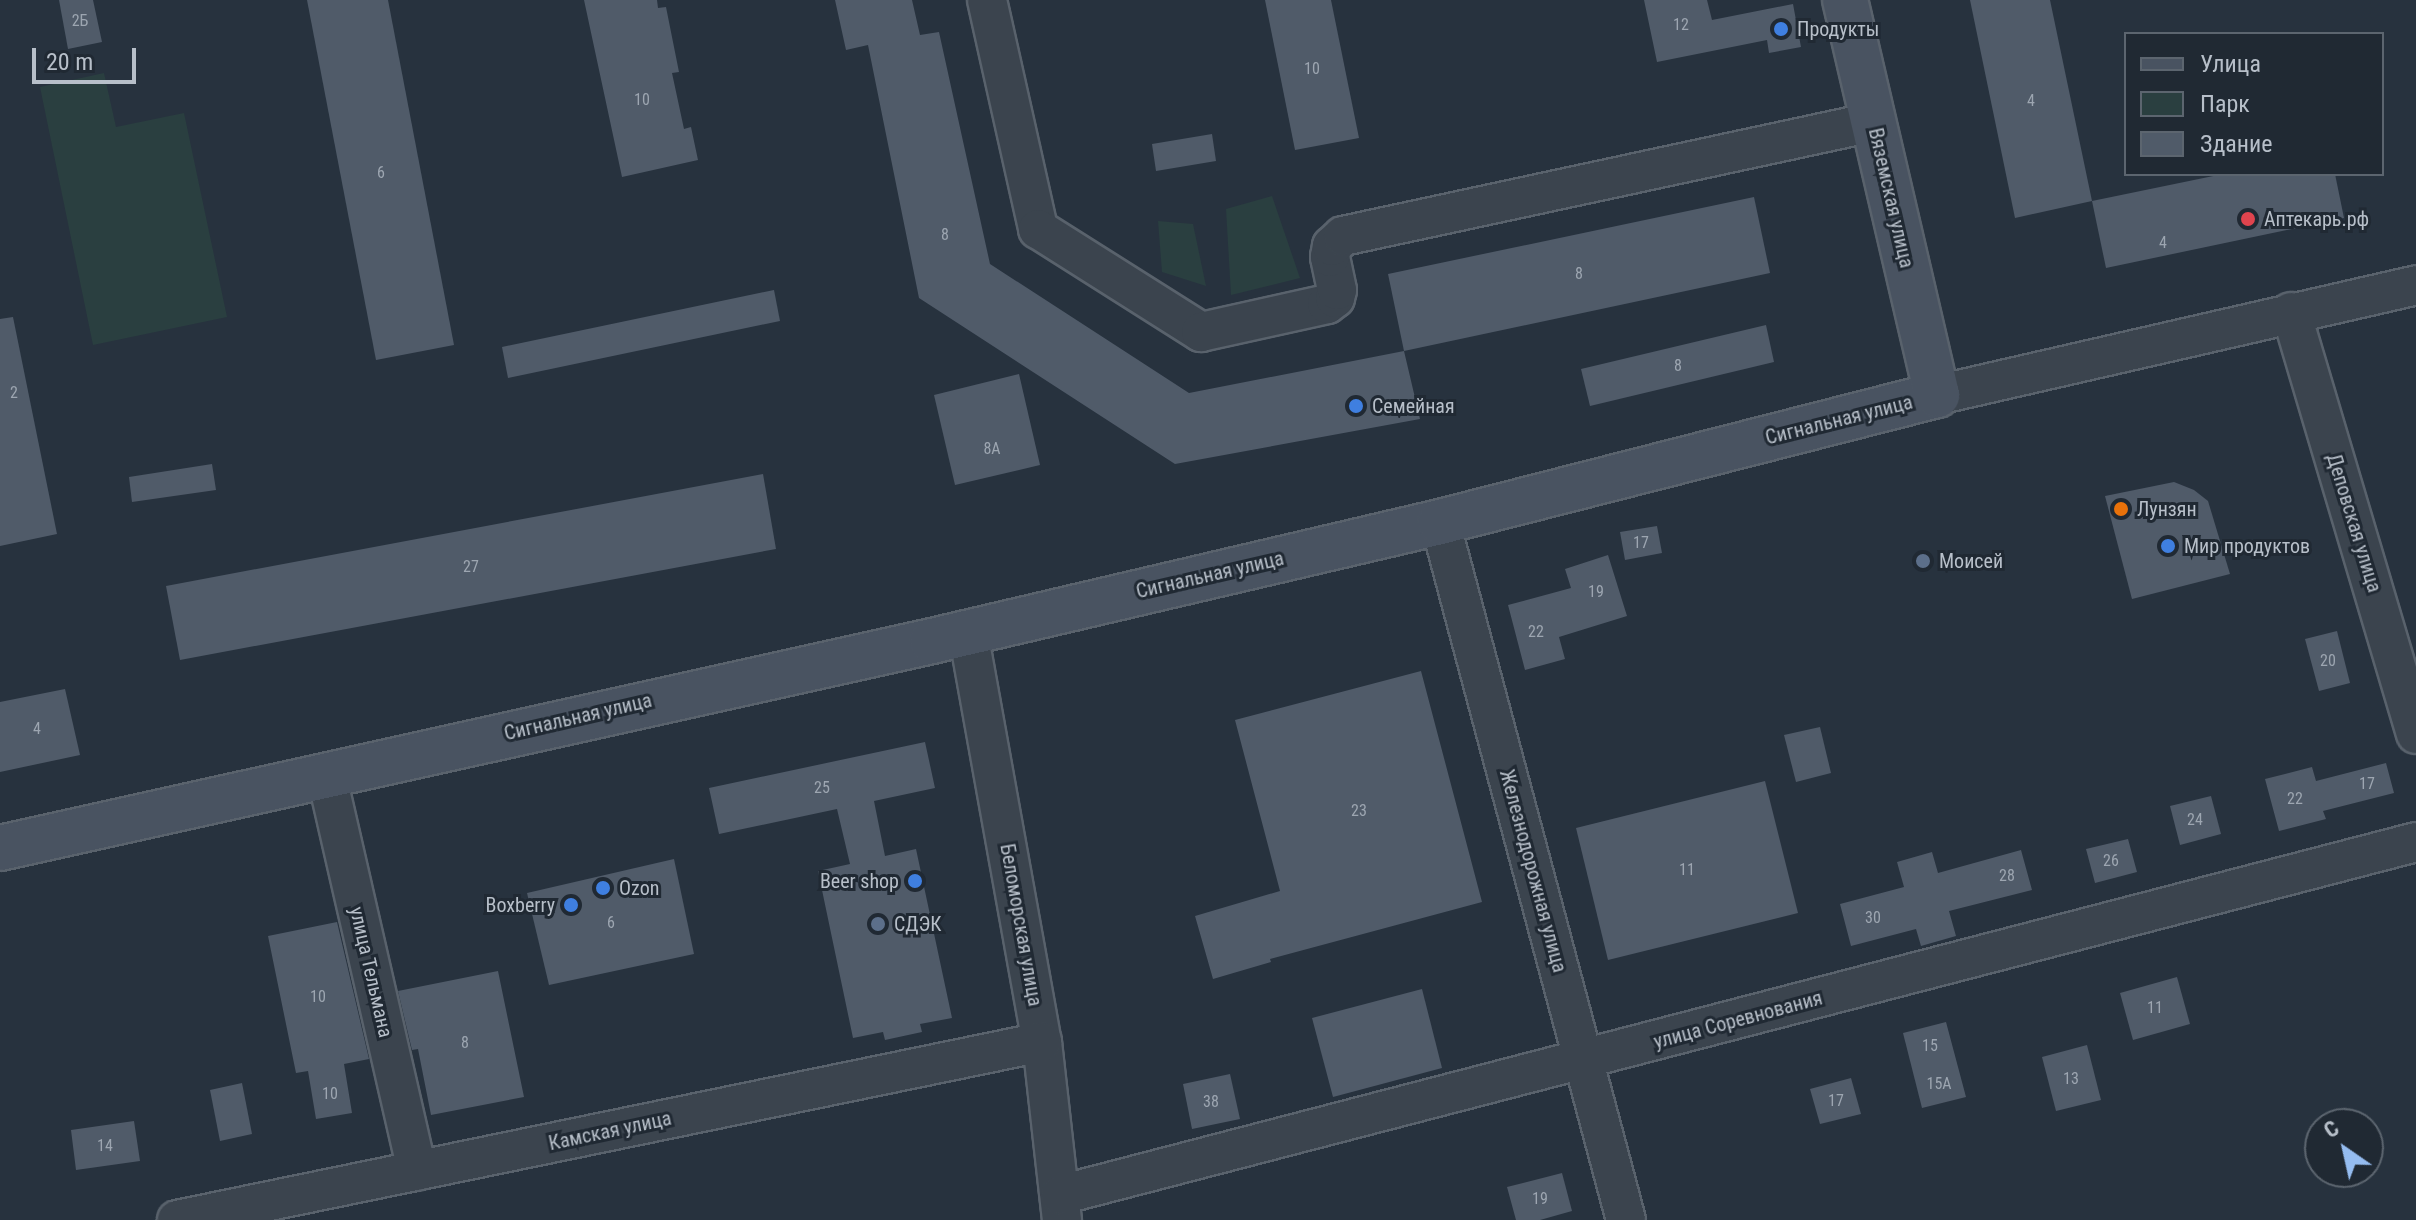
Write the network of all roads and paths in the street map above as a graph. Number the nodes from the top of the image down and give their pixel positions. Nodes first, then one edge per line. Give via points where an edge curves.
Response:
1 (987, 0) edge
2 (1845, 0) edge
3 (1873, 122) junction
4 (2416, 285) edge
5 (2291, 312) junction
6 (1937, 395) junction
7 (1440, 522) junction
8 (968, 632) junction
9 (2416, 734) edge
10 (326, 773) junction
11 (2416, 842) edge
12 (0, 848) edge
13 (1042, 1042) junction
14 (1583, 1060) junction
15 (417, 1171) junction
16 (1061, 1208) edge
17 (218, 1216) edge
18 (177, 1220) edge
19 (1626, 1220) edge

1 - 3 street via 1038,229 1201,332 1327,304 1337,290 1332,246 1343,236
2 - 3 street, Вяземская улица
3 - 6 street, Вяземская улица
4 - 5 street, Сигнальная улица
5 - 6 street, Сигнальная улица
5 - 9 street, Деповская улица
6 - 7 street, Сигнальная улица
7 - 8 street, Сигнальная улица
7 - 14 street, Железнодорожная улица
8 - 10 street, Сигнальная улица
8 - 13 street, Беломорская улица
10 - 12 street, Сигнальная улица
10 - 15 street, улица Тельмана
11 - 14 street, улица Соревнования
13 - 15 street, Камская улица
13 - 16 street, Беломорская улица
14 - 16 street, улица Соревнования
14 - 19 street, Железнодорожная улица
15 - 17 street, Камская улица
17 - 18 street, Камская улица

